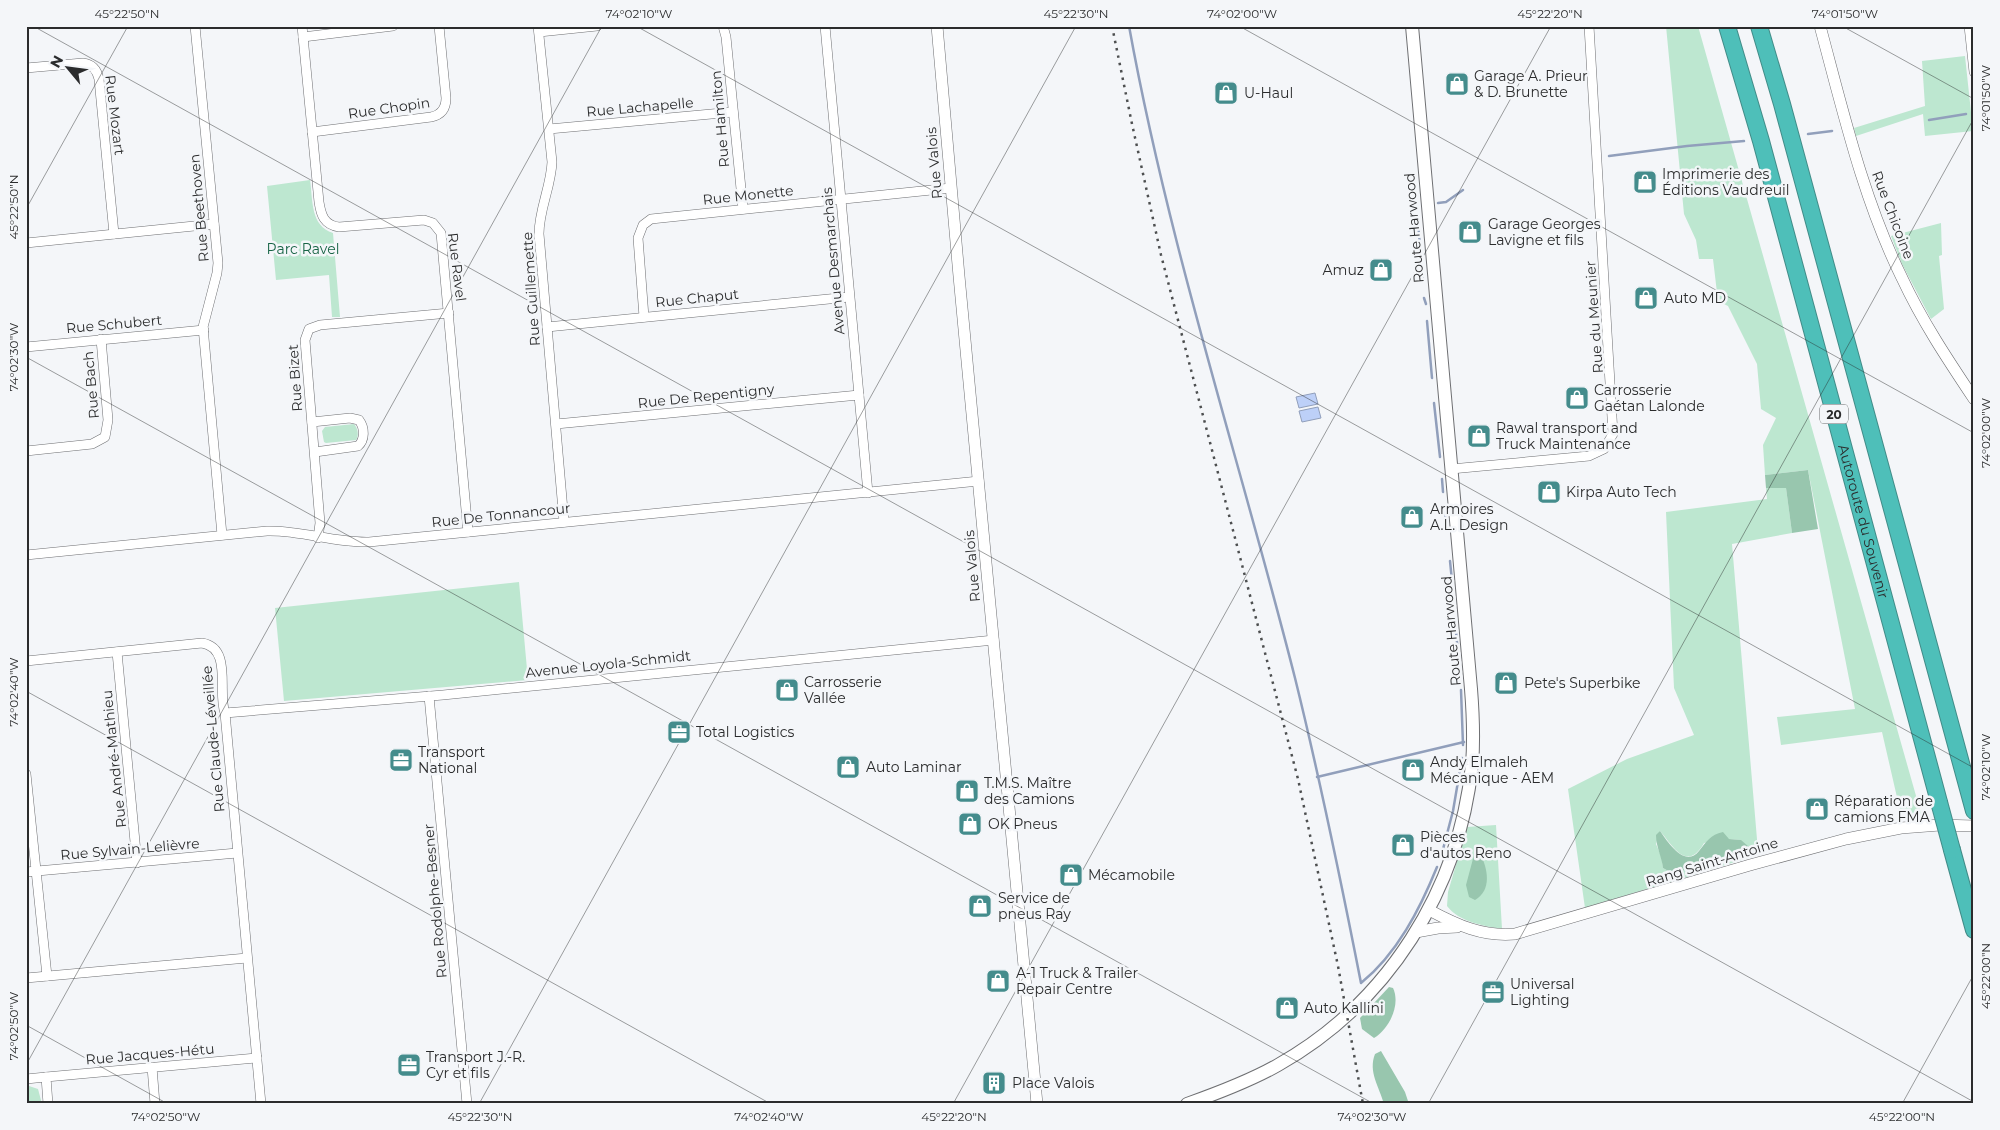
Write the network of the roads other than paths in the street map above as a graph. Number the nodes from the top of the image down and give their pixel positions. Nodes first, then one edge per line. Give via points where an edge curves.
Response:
1 (195, 26) edge
2 (302, 26) edge
3 (393, 26) edge
4 (439, 26) edge
5 (597, 26) edge
6 (723, 26) edge
7 (825, 26) edge
8 (937, 26) edge
9 (1412, 26) edge
10 (1589, 26) edge
11 (1727, 26) edge
12 (1759, 26) edge
13 (1820, 26) edge
14 (539, 29) edge
15 (1971, 31) edge
16 (303, 37) junction
17 (26, 68) edge
18 (1974, 72) edge
19 (733, 112) junction
20 (549, 129) junction
21 (312, 132) junction
22 (952, 188) junction
23 (841, 199) junction
24 (742, 209) junction
25 (214, 224) junction
26 (114, 234) junction
27 (26, 243) edge
28 (850, 297) junction
29 (449, 313) junction
30 (644, 317) junction
31 (547, 326) junction
32 (204, 330) junction
33 (101, 339) junction
34 (26, 347) edge
35 (859, 394) junction
36 (1974, 399) edge
37 (312, 422) junction
38 (556, 424) junction
39 (26, 451) edge
40 (315, 452) junction
41 (1451, 469) junction
42 (979, 481) junction
43 (868, 493) junction
44 (564, 522) junction
45 (468, 532) junction
46 (222, 535) junction
47 (318, 538) junction
48 (26, 555) edge
49 (994, 640) junction
50 (117, 652) junction
51 (26, 661) edge
52 (429, 696) junction
53 (225, 713) junction
54 (26, 774) edge
55 (1973, 807) edge
56 (1974, 826) edge
57 (237, 853) junction
58 (137, 863) junction
59 (37, 871) junction
60 (26, 872) edge
61 (1429, 910) junction
62 (1461, 927) junction
63 (1974, 930) edge
64 (1416, 932) junction
65 (247, 958) junction
66 (47, 976) junction
67 (26, 978) edge
68 (257, 1058) junction
69 (152, 1068) junction
70 (46, 1077) junction
71 (26, 1079) edge
72 (48, 1104) edge
73 (155, 1104) edge
74 (261, 1104) edge
75 (467, 1104) edge
76 (1037, 1104) edge
77 (1188, 1104) edge

1 - 25 street, Rue Beethoven
2 - 16 street, Rue Ravel
3 - 16 street
4 - 21 street, Rue Chopin via 446,98 440,113 431,118
5 - 14 street
6 - 19 street, Rue Hamilton
7 - 23 street, Avenue Desmarchais
8 - 22 street, Rue Valois
9 - 41 main road, Route Harwood
10 - 41 street, Rue du Meunier via 1613,434 1604,450 1589,456
11 - 63 highway, Autoroute du Souvenir / 20, bridge
12 - 55 highway, 20
13 - 36 street, Rue Chicoine via 1852,146 1877,220 1915,304
14 - 20 street, Rue Guillemette
15 - 18 street
16 - 21 street, Rue Ravel
17 - 26 street, Rue Mozart via 83,62 96,71
19 - 20 street, Rue Lachapelle
19 - 24 street, Rue Hamilton
20 - 31 street, Rue Guillemette via 551,173 539,234
21 - 29 street, Rue Ravel via 322,218 336,227 417,220 433,223 442,238
22 - 23 street, Rue Monette
22 - 42 street, Rue Valois
23 - 24 street, Rue Monette
23 - 28 street, Avenue Desmarchais
24 - 30 street, Rue Monette via 656,218 642,225 638,242
25 - 26 street
25 - 32 street, Rue Beethoven via 218,269
26 - 27 street
28 - 30 street, Rue Chaput
28 - 35 street, Avenue Desmarchais
29 - 37 street, Rue Bizet via 328,324 309,329 305,340
29 - 45 street, Rue Ravel
30 - 31 street, Rue Chaput
31 - 38 street, Rue Guillemette
32 - 33 street, Rue Schubert
32 - 46 street, Rue Beethoven
33 - 34 street, Rue Schubert
33 - 39 street, Rue Bach via 108,420 105,437 92,444
35 - 38 street, Rue De Repentigny
35 - 43 street, Avenue Desmarchais
37 - 40 street, Rue Bizet
37 - 40 street via 350,418 360,420 362,427 363,440 358,446
38 - 44 street, Rue Guillemette
40 - 47 street, Rue Bizet via 320,523
41 - 61 main road, Route Harwood via 1470,662 1472,754 1460,830
42 - 43 street, Rue De Tonnancour
42 - 49 street, Rue Valois
43 - 44 street, Rue De Tonnancour
44 - 45 street, Rue De Tonnancour
45 - 47 street, Rue De Tonnancour via 363,542
46 - 47 street, Rue De Tonnancour via 274,531
46 - 48 street, Rue De Tonnancour
49 - 52 street, Avenue Loyola-Schmidt
49 - 76 street, Rue Valois
50 - 51 street, Rue Claude-Léveillée
50 - 53 street, Rue Claude-Léveillée via 208,644 218,654
50 - 58 street, Rue André-Mathieu
52 - 53 street, Avenue Loyola-Schmidt
52 - 75 street, Rue Rodolphe-Besner
53 - 57 street, Rue Claude-Léveillée
54 - 59 street
56 - 62 street, Rang Saint-Antoine via 1900,828 1846,839 1515,934 1490,934
57 - 58 street, Rue Sylvain-Lelièvre
57 - 65 street, Rue Claude-Léveillée
58 - 59 street, Rue Sylvain-Lelièvre
59 - 60 street, Rue Sylvain-Lelièvre
59 - 66 street
61 - 62 street, Rang Saint-Antoine
61 - 64 main road, Route Harwood
62 - 64 street, Rang Saint-Antoine
64 - 77 main road, Route Harwood via 1373,990 1317,1040 1265,1072
65 - 66 street
65 - 68 street, Rue Claude-Léveillée
66 - 67 street
68 - 69 street, Rue Jacques-Hétu
68 - 74 street, Rue Claude-Léveillée
69 - 70 street, Rue Jacques-Hétu
69 - 73 street
70 - 71 street, Rue Jacques-Hétu
70 - 72 street

